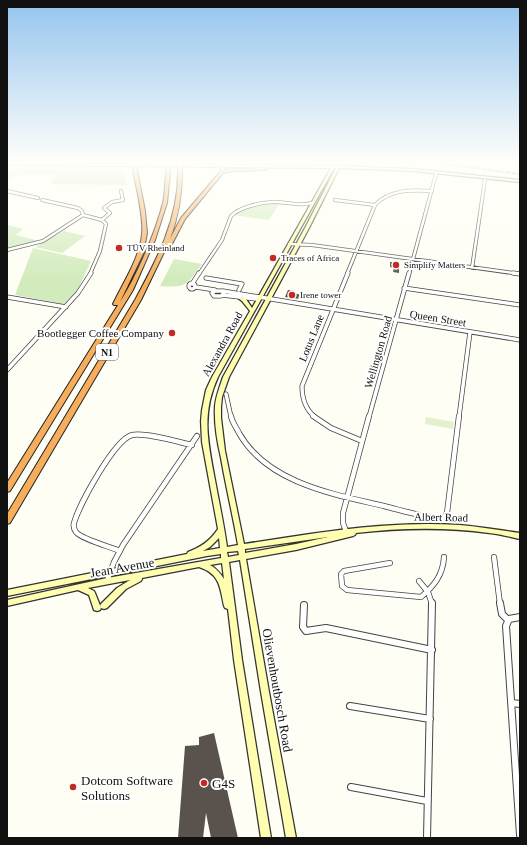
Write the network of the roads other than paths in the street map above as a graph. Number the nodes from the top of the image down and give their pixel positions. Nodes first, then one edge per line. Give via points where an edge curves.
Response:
1 (55, 202) edge
2 (111, 202) edge
3 (142, 202) edge
4 (165, 202) edge
5 (178, 202) edge
6 (196, 202) edge
7 (270, 202) edge
8 (278, 202) edge
9 (321, 202) edge
10 (351, 202) edge
11 (378, 202) edge
12 (429, 202) edge
13 (482, 202) edge
14 (312, 203) joint
15 (301, 204) junction
16 (375, 206) junction
17 (308, 210) junction
18 (82, 215) junction
19 (102, 220) junction
20 (300, 243) junction
21 (289, 244) junction
22 (7, 250) edge
23 (356, 251) junction
24 (412, 259) junction
25 (472, 268) junction
26 (520, 274) edge
27 (206, 278) dead end
28 (149, 279) junction
29 (194, 286) junction
30 (404, 288) junction
31 (216, 290) junction
32 (239, 290) dead end
33 (223, 293) junction
34 (212, 294) junction
35 (7, 297) edge
36 (240, 298) junction
37 (259, 298) junction
38 (268, 300) junction
39 (520, 305) edge
40 (66, 307) junction
41 (332, 310) junction
42 (252, 311) junction
43 (396, 320) junction
44 (470, 332) junction
45 (102, 335) junction
46 (520, 340) edge
47 (7, 370) edge
48 (226, 394) dead end
49 (198, 436) dead end
50 (362, 441) junction
51 (192, 445) junction
52 (7, 489) edge
53 (347, 498) junction
54 (7, 521) edge
55 (221, 529) junction
56 (346, 533) junction
57 (520, 536) edge
58 (241, 547) junction
59 (223, 550) junction
60 (120, 551) junction
61 (494, 556) dead end
62 (242, 557) junction
63 (444, 557) dead end
64 (224, 560) junction
65 (163, 562) junction
66 (390, 563) dead end
67 (199, 565) junction
68 (109, 573) junction
69 (151, 574) junction
70 (107, 581) junction
71 (419, 581) dead end
72 (77, 588) junction
73 (428, 592) junction
74 (7, 593) edge
75 (7, 603) edge
76 (304, 605) dead end
77 (520, 617) edge
78 (508, 620) junction
79 (235, 637) junction
80 (432, 650) junction
81 (512, 703) junction
82 (520, 704) edge
83 (350, 706) dead end
84 (430, 719) junction
85 (351, 787) dead end
86 (427, 801) junction
87 (520, 835) edge
88 (266, 838) edge
89 (291, 838) edge
90 (427, 838) edge

1 - 18 street via 78,208
2 - 19 street via 104,208 110,213
3 - 45 highway via 143,241 137,260
4 - 45 highway, N1, bridge via 153,240 130,290
5 - 28 highway, N1, bridge via 168,239
6 - 28 highway via 183,219
7 - 29 street via 241,209 231,216 222,240
8 - 15 street
9 - 20 main road, Alexandra Road
10 - 16 street
11 - 16 street, Lotus Lane
12 - 24 street, Wellington Road
13 - 25 street
14 - 15 street
14 - 17 main road, Alexandra Road
15 - 17 street
16 - 23 street, Lotus Lane
17 - 21 main road, Alexandra Road
18 - 19 street
18 - 22 street via 45,240
19 - 40 street via 106,224 101,249 82,288
20 - 21 street
20 - 23 street
20 - 38 main road, Alexandra Road
21 - 37 main road, Alexandra Road
23 - 24 street
23 - 41 street, Lotus Lane
24 - 25 street
24 - 30 street, Wellington Road
25 - 26 street
27 - 32 street via 242,284
28 - 54 highway, N1
29 - 31 street
29 - 34 street
30 - 39 street
30 - 43 street, Wellington Road
31 - 33 street
31 - 34 street
33 - 34 street via 216,296
33 - 36 street
33 - 37 street
35 - 40 street
36 - 37 street
36 - 42 main road
37 - 38 street, Queen Street
37 - 42 main road, Alexandra Road
38 - 41 street, Queen Street
38 - 58 main road, Alexandra Road via 226,377 219,402 222,452
40 - 47 street
41 - 43 street, Queen Street
41 - 50 street, Lotus Lane via 304,378 301,394 308,410 320,422 336,432
42 - 55 main road, Alexandra Road via 215,376 205,410 205,442
43 - 44 street, Queen Street
43 - 50 street, Wellington Road
44 - 46 street, Queen Street
44 - 53 street, Albert Road via 448,513 445,518
45 - 52 highway, N1
48 - 53 street via 233,424 257,456 288,478
49 - 51 street
50 - 53 street, Wellington Road
51 - 60 street
51 - 60 street via 133,434 121,439 108,458 74,523 74,528 79,535
53 - 56 street, Wellington Road via 343,516
55 - 59 main road, Alexandra Road
55 - 65 main road via 204,549
56 - 57 main road, Albert Road via 408,527 472,528
56 - 58 main road, Albert Road
56 - 62 main road, Albert Road via 296,547
58 - 59 main road, Jean Avenue
58 - 62 main road, Olievenhoutbosch Road
59 - 64 main road
59 - 65 main road, Jean Avenue
60 - 68 street
61 - 78 street via 502,614
62 - 64 main road, Jean Avenue
62 - 89 main road, Olievenhoutbosch Road
63 - 73 street via 441,576
64 - 67 main road, Jean Avenue
64 - 79 main road
65 - 68 main road, Jean Avenue
66 - 73 street via 344,571 341,574 342,586 347,590 418,598
67 - 69 main road, Jean Avenue
67 - 79 main road via 213,569 220,576
68 - 70 street
68 - 74 main road, Jean Avenue
69 - 70 main road, Jean Avenue
69 - 72 main road via 124,586 101,607 92,593
70 - 72 main road, Jean Avenue
71 - 73 street
72 - 75 main road, Jean Avenue
73 - 80 street via 432,602
76 - 80 street via 306,631 329,627 337,631
77 - 78 street
78 - 81 street via 506,626
79 - 88 main road
80 - 84 street
81 - 82 street
81 - 87 street
83 - 84 street
84 - 86 street
85 - 86 street
86 - 90 street

